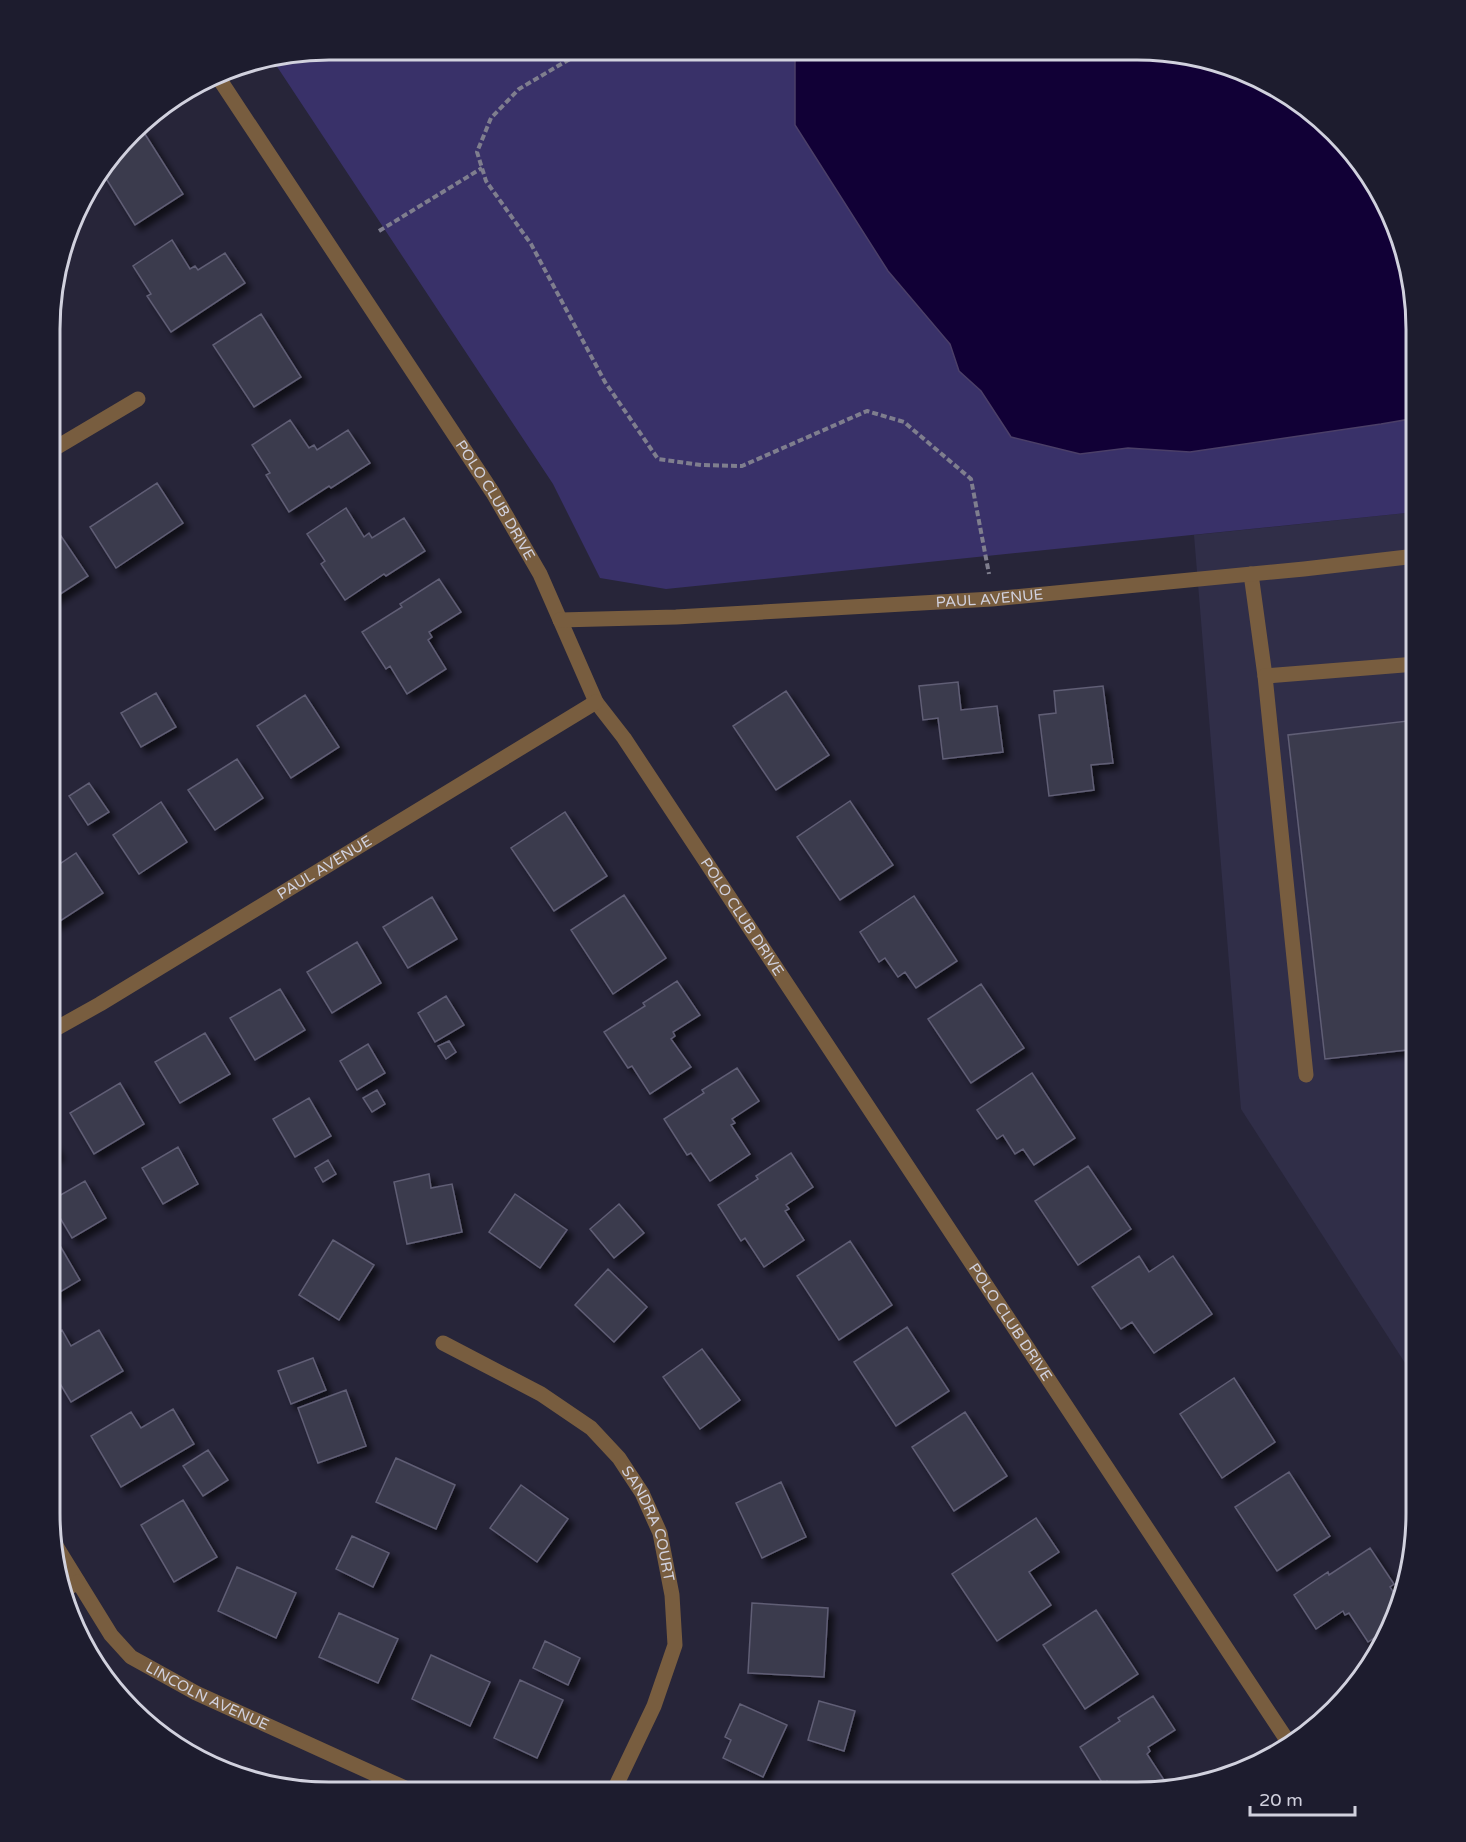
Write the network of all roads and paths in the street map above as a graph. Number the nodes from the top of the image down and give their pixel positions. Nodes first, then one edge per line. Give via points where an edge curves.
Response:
1 (568, 60) edge
2 (221, 82) edge
3 (482, 168) junction
4 (379, 231) dead end
5 (138, 399) dead end
6 (60, 445) edge
7 (1406, 557) edge
8 (1251, 574) junction
9 (992, 599) junction
10 (561, 620) junction
11 (1406, 665) edge
12 (1265, 676) junction
13 (596, 702) junction
14 (60, 1026) edge
15 (1306, 1075) dead end
16 (443, 1343) dead end
17 (64, 1559) edge
18 (78, 1582) junction
19 (70, 1587) edge
20 (1285, 1737) edge
21 (392, 1782) edge
22 (617, 1782) edge

1 - 3 path via 519,89 491,118 477,152
2 - 10 street, POLO CLUB DRIVE via 493,493 540,574
3 - 4 path
3 - 9 path via 486,181 531,244 605,382 658,459 742,466 867,411 904,422 971,478
5 - 6 street
7 - 8 street, PAUL AVENUE
8 - 9 street, PAUL AVENUE
8 - 12 street
9 - 10 street, PAUL AVENUE
10 - 13 street, POLO CLUB DRIVE
11 - 12 street
12 - 15 street
13 - 14 street, PAUL AVENUE
13 - 20 street, POLO CLUB DRIVE via 624,738
16 - 22 street, SANDRA COURT via 541,1394 591,1428 619,1458 642,1493 660,1533 672,1595 675,1646 654,1706
17 - 18 street, LINCOLN AVENUE
18 - 19 street
18 - 21 street, LINCOLN AVENUE via 111,1635 131,1657 196,1693

